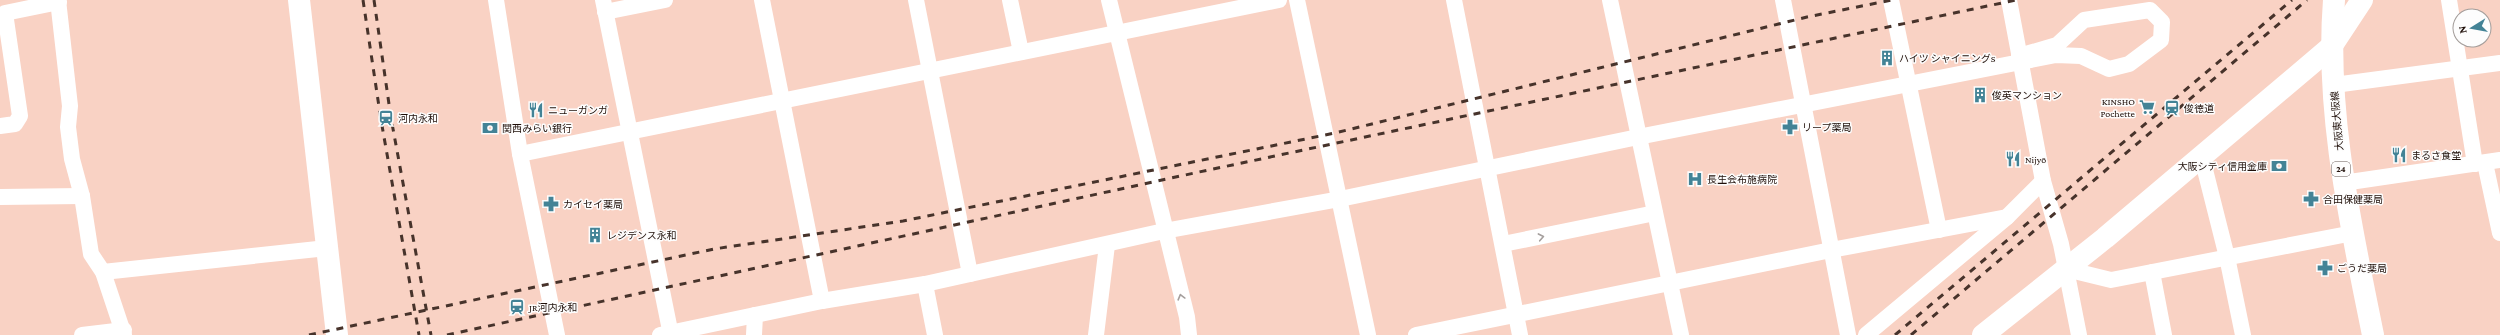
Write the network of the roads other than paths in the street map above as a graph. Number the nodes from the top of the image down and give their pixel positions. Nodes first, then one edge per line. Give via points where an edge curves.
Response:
1 (299, 0) edge
2 (496, 0) edge
3 (665, 0) edge
4 (762, 0) edge
5 (916, 0) edge
6 (1010, 0) edge
7 (1109, 0) edge
8 (1279, 0) edge
9 (1297, 0) edge
10 (1454, 0) edge
11 (1610, 0) edge
12 (1783, 0) edge
13 (1891, 0) edge
14 (2009, 0) edge
15 (2334, 0) edge
16 (2362, 0) edge
17 (2450, 0) edge
18 (58, 1) edge
19 (604, 6) edge
20 (1116, 33) junction
21 (2331, 47) junction
22 (1021, 52) junction
23 (2020, 59) junction
24 (2500, 63) edge
25 (2460, 68) junction
26 (930, 70) junction
27 (1909, 85) junction
28 (2334, 85) junction
29 (782, 101) junction
30 (1804, 106) junction
31 (0, 126) edge
32 (629, 131) junction
33 (1638, 137) junction
34 (520, 154) junction
35 (2202, 158) junction
36 (2486, 162) edge
37 (1487, 168) junction
38 (2043, 182) junction
39 (2343, 183) junction
40 (82, 196) junction
41 (0, 197) edge
42 (1340, 199) junction
43 (1655, 214) junction
44 (2007, 217) junction
45 (1939, 230) junction
46 (1164, 232) junction
47 (2353, 233) junction
48 (2500, 233) edge
49 (1503, 244) junction
50 (1106, 245) junction
51 (326, 248) junction
52 (1831, 250) junction
53 (2227, 257) junction
54 (2066, 269) junction
55 (103, 272) junction
56 (2152, 272) junction
57 (970, 274) junction
58 (924, 284) junction
59 (1671, 284) junction
60 (822, 301) junction
61 (755, 315) junction
62 (1516, 315) junction
63 (124, 333) edge
64 (667, 334) edge
65 (82, 335) edge
66 (337, 335) edge
67 (557, 335) edge
68 (754, 335) edge
69 (935, 335) edge
70 (1096, 335) edge
71 (1189, 335) edge
72 (1368, 335) edge
73 (1416, 335) edge
74 (1520, 335) edge
75 (1681, 335) edge
76 (1848, 335) edge
77 (1866, 335) edge
78 (1983, 335) edge
79 (2079, 335) edge
80 (2164, 335) edge
81 (2243, 335) edge
82 (2373, 335) edge

1 - 51 street
2 - 34 street
3 - 19 street
4 - 29 street
5 - 26 street
6 - 22 street
7 - 20 street
8 - 20 street
9 - 42 street
10 - 37 street
11 - 33 street
12 - 30 street
13 - 27 street
14 - 23 street
15 - 21 street, 大阪東大阪線 / 24
16 - 21 street
17 - 25 street
18 - 31 street via 5,13 20,116 14,124
18 - 40 street via 70,106 68,127 72,159
19 - 32 street
20 - 22 street
20 - 46 street
21 - 28 street, 大阪東大阪線 / 24
21 - 35 street
22 - 26 street
23 - 23 street via 2056,45 2084,20 2150,10 2162,22 2161,40 2129,64 2110,69 2082,56 2065,54
23 - 27 street
23 - 38 street
24 - 25 street
25 - 28 street
25 - 36 street
26 - 29 street
26 - 57 street
27 - 30 street
27 - 45 street
28 - 39 street, 大阪東大阪線 / 24
29 - 32 street
29 - 60 street
30 - 33 street
30 - 52 street
32 - 34 street
32 - 64 street
33 - 37 street
33 - 43 street
34 - 67 street
35 - 53 street
35 - 54 street
36 - 39 street
36 - 48 street
37 - 42 street
37 - 49 street
38 - 44 street
38 - 54 street
39 - 47 street, 大阪東大阪線 / 24
40 - 41 street
40 - 55 street via 92,254
42 - 46 street
42 - 72 street
49 -> 43 street
43 - 59 street
44 - 45 street
44 - 77 street
45 - 52 street
46 - 50 street
71 -> 46 street via 1187,317
47 - 53 street
47 - 82 street, 大阪東大阪線 / 24
49 - 62 street
50 - 57 street
50 - 70 street
51 - 55 street
51 - 66 street
52 - 59 street
52 - 76 street
53 - 56 street
53 - 81 street
54 - 56 street via 2111,280
54 - 78 street
54 - 79 street
55 - 63 street
56 - 80 street
57 - 58 street
58 - 60 street
58 - 69 street
59 - 62 street
59 - 75 street
60 - 61 street
61 - 64 street
61 - 68 street
62 - 73 street
62 - 74 street
63 - 65 street

